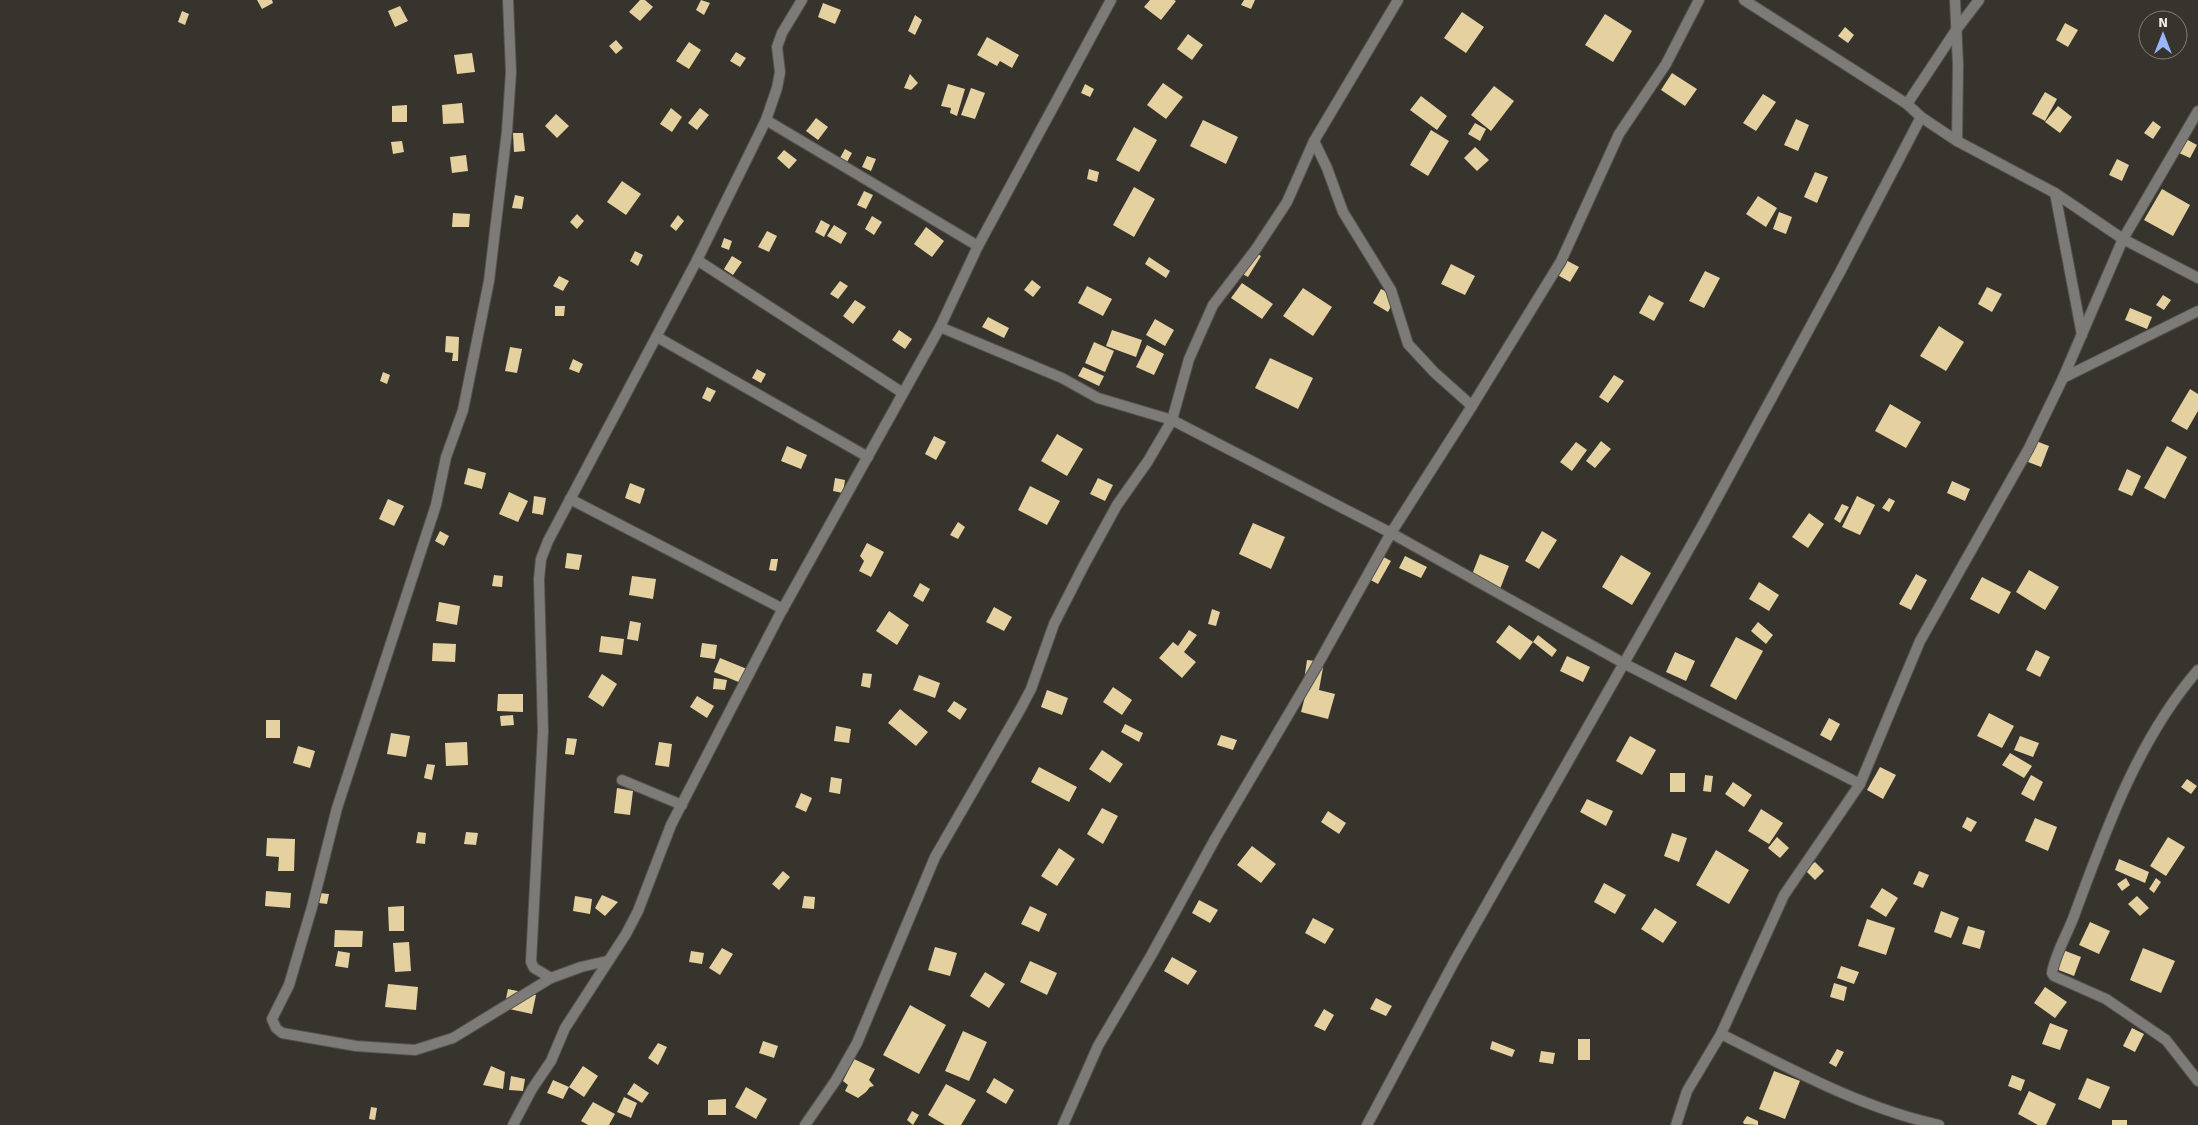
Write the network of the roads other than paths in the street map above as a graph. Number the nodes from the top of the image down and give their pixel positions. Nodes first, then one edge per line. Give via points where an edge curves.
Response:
1 (508, 0) edge
2 (802, 0) edge
3 (1111, 0) edge
4 (1398, 0) edge
5 (1699, 0) edge
6 (1744, 0) edge
7 (1955, 0) edge
8 (1979, 0) edge
9 (1956, 30) junction
10 (1908, 104) junction
11 (2198, 111) edge
12 (1921, 117) junction
13 (766, 120) junction
14 (1958, 140) junction
15 (1314, 142) junction
16 (2055, 193) junction
17 (2123, 239) junction
18 (978, 246) junction
19 (697, 260) junction
20 (2198, 278) edge
21 (2198, 311) edge
22 (940, 327) junction
23 (2082, 336) junction
24 (656, 337) junction
25 (2063, 378) junction
26 (903, 394) junction
27 (1472, 406) junction
28 (1172, 420) junction
29 (868, 457) junction
30 (570, 499) junction
31 (1391, 533) junction
32 (783, 609) junction
33 (1624, 664) junction
34 (2198, 670) edge
35 (622, 780) dead end
36 (1860, 784) junction
37 (682, 805) junction
38 (607, 961) junction
39 (551, 978) junction
40 (1721, 1034) junction
41 (2198, 1081) edge
42 (513, 1125) edge
43 (805, 1125) edge
44 (1064, 1125) edge
45 (1367, 1125) edge
46 (1676, 1125) edge
47 (1939, 1125) edge

1 - 39 street via 512,72 507,131 489,281 463,410 450,444 436,505 337,808 289,985 272,1019 282,1033 356,1046 415,1050 453,1038
2 - 13 street via 777,47 780,72
3 - 18 street
4 - 15 street
5 - 27 street via 1666,64 1619,134 1561,262
6 - 10 street
7 - 9 street
8 - 9 street
9 - 10 street
9 - 14 street
10 - 12 street
11 - 17 street
12 - 14 street
12 - 33 street via 1826,298
13 - 18 street
13 - 19 street
14 - 16 street
15 - 27 street via 1343,212 1391,290 1408,344
15 - 28 street via 1287,202 1213,305 1189,359
16 - 17 street
16 - 23 street
17 - 20 street
17 - 23 street
18 - 22 street
19 - 24 street
19 - 26 street
21 - 25 street
22 - 26 street
22 - 28 street via 1062,378 1098,398
23 - 25 street
24 - 29 street
24 - 30 street
25 - 36 street via 2029,448 1920,641
26 - 29 street
27 - 31 street
28 - 31 street
28 - 43 street via 1084,565 1054,624 1032,689 935,857 857,1043
29 - 32 street
30 - 32 street
30 - 39 street via 541,559 539,579 543,731 531,962 534,968
31 - 33 street
31 - 44 street via 1098,1046
32 - 37 street
33 - 36 street
33 - 45 street via 1454,962
34 - 41 street via 2159,727 2122,793 2052,973 2106,999 2166,1040
35 - 37 street
36 - 40 street via 1784,895
37 - 38 street via 638,911
38 - 39 street
38 - 42 street via 565,1028 551,1061
40 - 46 street via 1687,1091
40 - 47 street via 1851,1098

